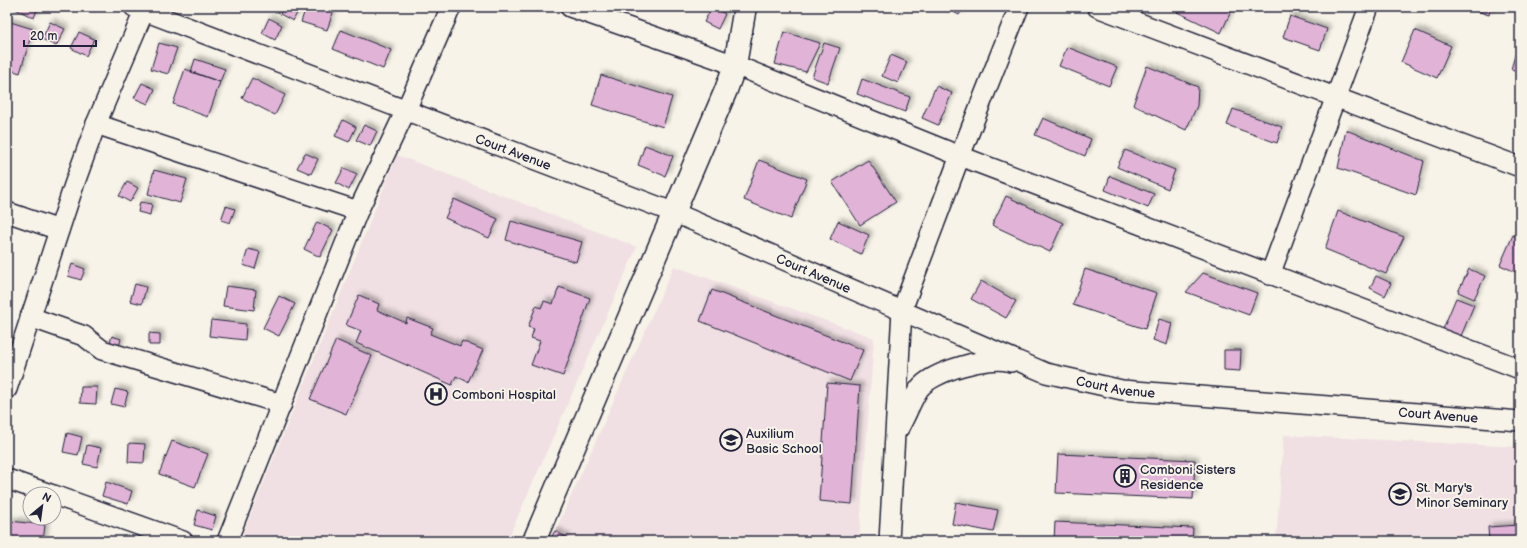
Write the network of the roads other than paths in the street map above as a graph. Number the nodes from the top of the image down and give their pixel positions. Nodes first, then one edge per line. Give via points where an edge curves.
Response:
1 (451, 7) edge
2 (570, 7) edge
3 (746, 7) edge
4 (1019, 7) edge
5 (1097, 7) edge
6 (1369, 7) edge
7 (139, 9) edge
8 (175, 14) edge
9 (735, 65) junction
10 (1335, 97) junction
11 (406, 110) junction
12 (96, 124) junction
13 (960, 156) junction
14 (1520, 168) edge
15 (358, 211) junction
16 (7, 212) edge
17 (675, 213) junction
18 (59, 230) junction
19 (1270, 275) junction
20 (902, 310) junction
21 (30, 317) junction
22 (1520, 369) edge
23 (1046, 373) junction
24 (7, 389) edge
25 (282, 404) junction
26 (1520, 421) edge
27 (896, 435) junction
28 (7, 479) edge
29 (27, 486) edge
30 (62, 499) edge
31 (183, 541) edge
32 (227, 541) edge
33 (534, 541) edge
34 (890, 541) edge

1 - 11 street
2 - 9 street
3 - 9 main road
4 - 13 street
5 - 10 street
6 - 10 street
7 - 8 street, Court Avenue
7 - 12 street
8 - 11 street, Court Avenue
9 - 13 street
9 - 17 main road
10 - 14 street
10 - 19 street
11 - 15 street
11 - 17 street, Court Avenue
12 - 15 street
12 - 18 street
13 - 19 street
13 - 20 street
15 - 25 street
16 - 18 street
17 - 20 street, Court Avenue
17 - 33 main road
18 - 21 street
19 - 22 street
20 - 23 street, Court Avenue
20 - 27 street
21 - 24 street
21 - 25 street via 84,336 102,350
23 - 26 street, Court Avenue via 1122,390
23 - 27 street via 1003,359 971,364 937,374 920,388
25 - 32 street
27 - 34 street
28 - 29 street
30 - 31 street

